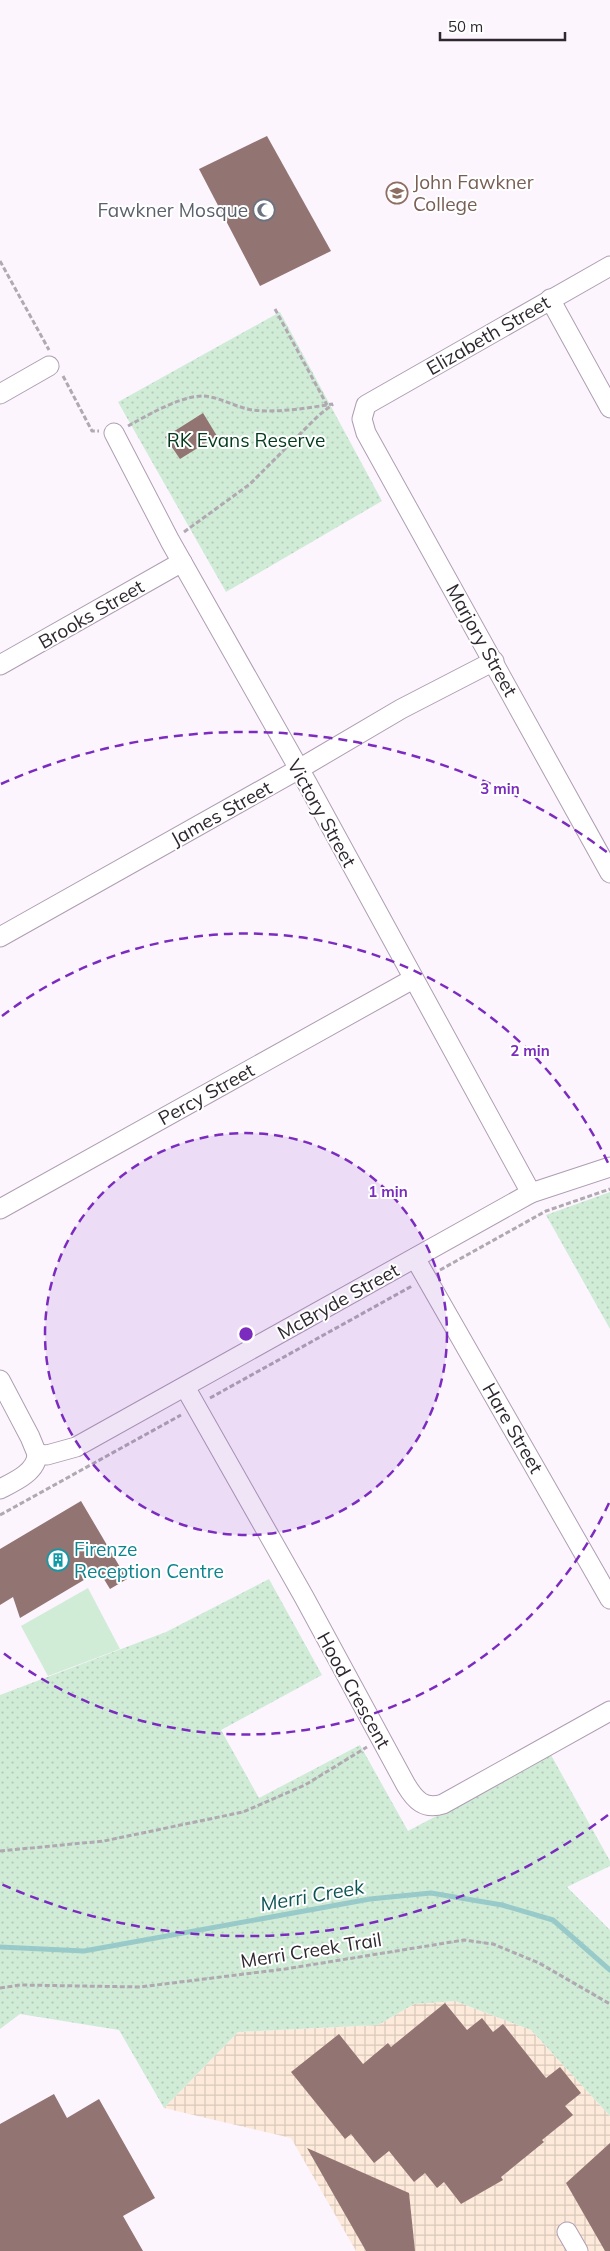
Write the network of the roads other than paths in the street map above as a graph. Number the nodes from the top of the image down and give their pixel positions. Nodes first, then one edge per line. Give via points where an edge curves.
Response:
1 (610, 266) edge
2 (550, 299) junction
3 (49, 366) dead end
4 (0, 394) edge
5 (366, 405) joint
6 (610, 408) edge
7 (114, 433) road end
8 (182, 562) junction
9 (494, 661) junction
10 (0, 665) edge
11 (299, 769) junction
12 (610, 873) edge
13 (0, 937) edge
14 (412, 978) junction
15 (610, 1166) edge
16 (531, 1193) junction
17 (0, 1209) edge
18 (415, 1258) junction
19 (0, 1380) edge
20 (185, 1387) junction
21 (37, 1454) junction
22 (0, 1489) edge
23 (610, 1599) edge
24 (610, 1711) edge
25 (567, 2232) dead end
26 (578, 2251) edge

1 - 2 street, Elizabeth Street
2 - 5 street, Elizabeth Street
2 - 6 street
3 - 4 street
5 - 9 street, Marjory Street via 362,419 366,433
7 - 8 street, Victory Street
8 - 10 street, Brooks Street
8 - 11 street, Victory Street
9 - 11 street, James Street via 401,709
9 - 12 street, Marjory Street
11 - 13 street, James Street
11 - 14 street, Victory Street
14 - 16 street, Victory Street
14 - 17 street, Percy Street
15 - 16 street, McBryde Street
16 - 18 street, McBryde Street
18 - 20 street, McBryde Street
18 - 23 street, Hare Street
19 - 21 street
20 - 21 street, McBryde Street via 76,1447 47,1455
20 - 24 street, Hood Crescent via 414,1797 426,1806 434,1807
21 - 22 street via 26,1474
25 - 26 street

